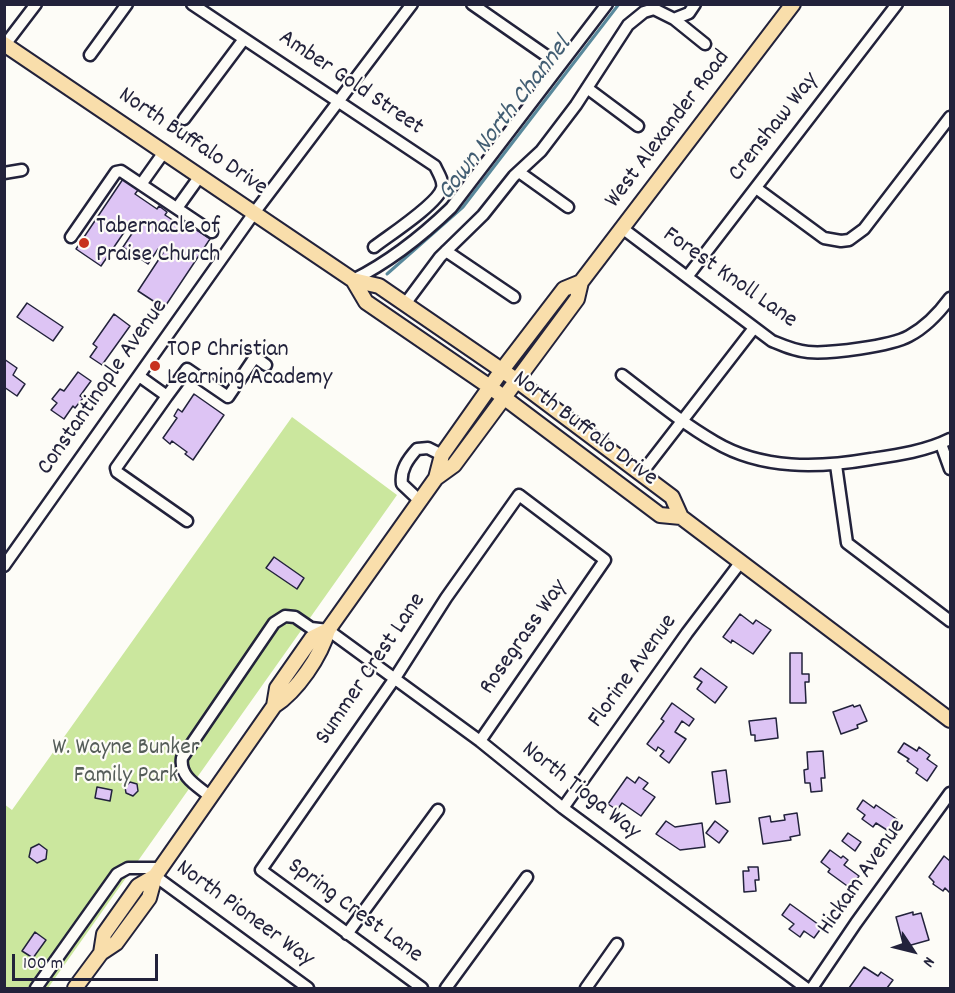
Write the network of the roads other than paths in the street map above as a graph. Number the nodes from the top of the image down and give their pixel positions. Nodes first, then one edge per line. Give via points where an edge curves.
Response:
1 (36, 4) edge
2 (127, 4) edge
3 (192, 4) edge
4 (412, 4) edge
5 (472, 4) edge
6 (607, 4) edge
7 (695, 4) edge
8 (793, 4) edge
9 (897, 4) edge
10 (674, 19) junction
11 (244, 39) junction
12 (705, 44) dead end
13 (5, 45) edge
14 (90, 55) dead end
15 (554, 61) dead end
16 (587, 88) junction
17 (337, 102) junction
18 (951, 117) edge
19 (184, 119) dead end
20 (638, 126) dead end
21 (164, 152) junction
22 (22, 170) dead end
23 (519, 172) junction
24 (4, 173) edge
25 (200, 176) junction
26 (142, 183) junction
27 (756, 188) junction
28 (568, 207) dead end
29 (177, 208) junction
30 (254, 213) junction
31 (622, 228) junction
32 (212, 232) dead end
33 (71, 237) dead end
34 (375, 247) dead end
35 (446, 251) junction
36 (687, 276) junction
37 (353, 280) junction
38 (581, 282) junction
39 (514, 297) dead end
40 (951, 298) edge
41 (405, 304) junction
42 (754, 328) junction
43 (266, 365) dead end
44 (502, 370) junction
45 (622, 375) dead end
46 (139, 376) junction
47 (516, 380) junction
48 (490, 387) junction
49 (167, 396) junction
50 (503, 397) junction
51 (683, 421) junction
52 (946, 442) edge
53 (442, 455) junction
54 (836, 465) junction
55 (951, 469) edge
56 (641, 474) junction
57 (436, 478) junction
58 (420, 501) junction
59 (681, 518) junction
60 (187, 521) dead end
61 (605, 560) joint
62 (740, 563) junction
63 (4, 566) edge
64 (951, 621) edge
65 (328, 630) junction
66 (395, 678) junction
67 (951, 720) edge
68 (480, 741) junction
69 (951, 793) edge
70 (211, 797) junction
71 (563, 808) junction
72 (438, 810) dead end
73 (261, 870) joint
74 (158, 872) junction
75 (527, 877) dead end
76 (347, 934) junction
77 (617, 944) dead end
78 (36, 988) edge
79 (75, 988) edge
80 (308, 988) edge
81 (422, 988) edge
82 (446, 988) edge
83 (586, 988) edge
84 (806, 988) edge
85 (812, 988) edge

1 - 13 street
2 - 14 street
3 - 11 street, Amber Gold Street
4 - 17 street, Constantinople Avenue
5 - 15 street
6 - 37 street via 451,208 376,268
7 - 10 street via 689,13
8 - 31 main road, West Alexander Road
9 - 27 street, Crenshaw Way
10 - 12 street
10 - 16 street via 654,9 644,12 628,26
11 - 17 street, Amber Gold Street
11 - 19 street
13 - 21 main road, North Buffalo Drive
16 - 20 street
16 - 23 street via 541,151
17 - 30 street, Constantinople Avenue
17 - 34 street, Amber Gold Street via 435,166 442,181 439,195 428,206
18 - 27 street via 864,229 849,240 824,238
21 - 25 main road, North Buffalo Drive
21 - 26 street
22 - 24 street
23 - 28 street
23 - 35 street
25 - 29 street
25 - 30 main road, North Buffalo Drive
26 - 29 street
26 - 33 street via 125,172 116,172
27 - 36 street, Crenshaw Way
29 - 32 street
30 - 37 main road, North Buffalo Drive
30 - 46 street, Constantinople Avenue
31 - 36 street, Forest Knoll Lane
31 - 38 main road, West Alexander Road
35 - 39 street
35 - 41 street
36 - 42 street, Forest Knoll Lane
37 - 41 main road, North Buffalo Drive via 379,286
37 - 48 main road, North Buffalo Drive via 366,302
38 - 44 main road, West Alexander Road via 564,289
38 - 47 main road, West Alexander Road via 577,299
40 - 42 street, Forest Knoll Lane via 921,328 892,342 808,352 772,341
41 - 44 main road, North Buffalo Drive
42 - 51 street
43 - 49 street via 255,357 228,397 186,369
44 - 47 main road, North Buffalo Drive
44 - 48 main road, West Alexander Road
45 - 51 street
46 - 49 street
46 - 63 street, Constantinople Avenue
47 - 50 main road, West Alexander Road
47 - 56 main road, North Buffalo Drive
48 - 50 main road, North Buffalo Drive
48 - 53 main road, West Alexander Road
49 - 60 street via 116,468 120,475
50 - 57 main road, West Alexander Road via 454,465
50 - 59 main road, North Buffalo Drive via 660,515
51 - 54 street via 734,452 774,463
51 - 56 street
52 - 54 street
52 - 55 street
53 - 57 main road, West Alexander Road
53 - 58 street via 417,448 408,459 401,475 402,484
54 - 64 street via 847,543
56 - 59 main road, North Buffalo Drive via 672,497
57 - 58 main road, West Alexander Road
58 - 65 main road, West Alexander Road
59 - 62 main road, North Buffalo Drive
61 - 66 street, Summer Crest Lane via 519,495
61 - 68 street, Rosegrass Way
62 - 67 main road, North Buffalo Drive
62 - 71 street, Florine Avenue
65 - 66 street, North Tioga Way
65 - 70 main road, West Alexander Road via 312,639 278,688 274,706
65 - 70 street, North Tioga Way via 311,628 285,616 274,623 182,758 184,774
66 - 68 street, North Tioga Way
66 - 73 street, Summer Crest Lane
68 - 71 street, North Tioga Way
69 - 85 street, Hickam Avenue
70 - 74 main road, West Alexander Road
71 - 84 street, North Tioga Way
72 - 76 street
73 - 76 street, Spring Crest Lane
74 - 78 street via 128,868 117,874
74 - 79 main road, West Alexander Road via 131,895 104,934 101,952
74 - 80 street, North Pioneer Way
75 - 82 street
76 - 81 street, Spring Crest Lane
77 - 83 street

